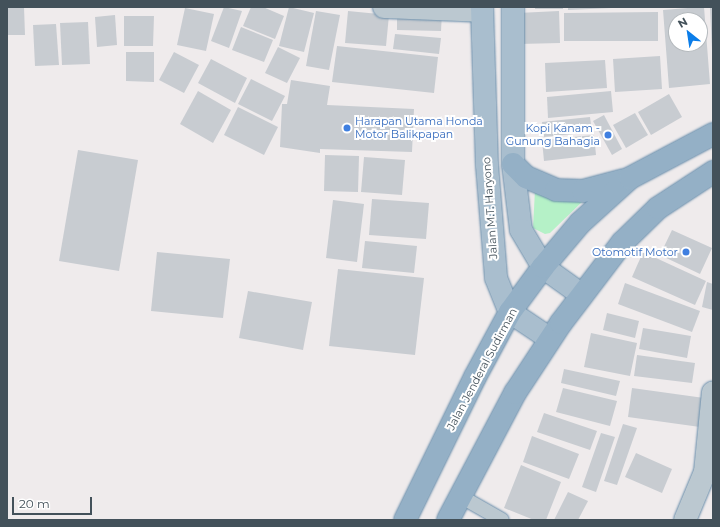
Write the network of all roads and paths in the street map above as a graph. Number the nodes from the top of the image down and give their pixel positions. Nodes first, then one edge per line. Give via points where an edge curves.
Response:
1 (384, 7) edge
2 (513, 7) edge
3 (482, 9) edge
4 (713, 134) edge
5 (513, 164) junction
6 (713, 172) edge
7 (630, 178) junction
8 (543, 267) junction
9 (582, 295) junction
10 (510, 312) junction
11 (549, 338) junction
12 (713, 392) edge
13 (460, 496) junction
14 (405, 520) edge
15 (448, 520) edge
16 (502, 520) edge
17 (686, 520) edge

1 - 3 street
2 - 5 main road
3 - 10 main road, Jalan M.T. Haryono via 492,251 496,278
4 - 7 highway, Jalan Jenderal Sudirman
5 - 7 highway via 526,177 556,190 583,191
5 - 8 main road via 520,230
6 - 9 highway via 692,183 653,213 622,243
7 - 8 highway, Jalan Jenderal Sudirman via 580,223
8 - 9 main road
8 - 10 highway, Jalan Jenderal Sudirman
9 - 11 highway
10 - 11 main road
10 - 14 highway, Jalan Jenderal Sudirman via 474,377
11 - 13 highway
12 - 17 street via 705,472
13 - 15 highway
13 - 16 lane

